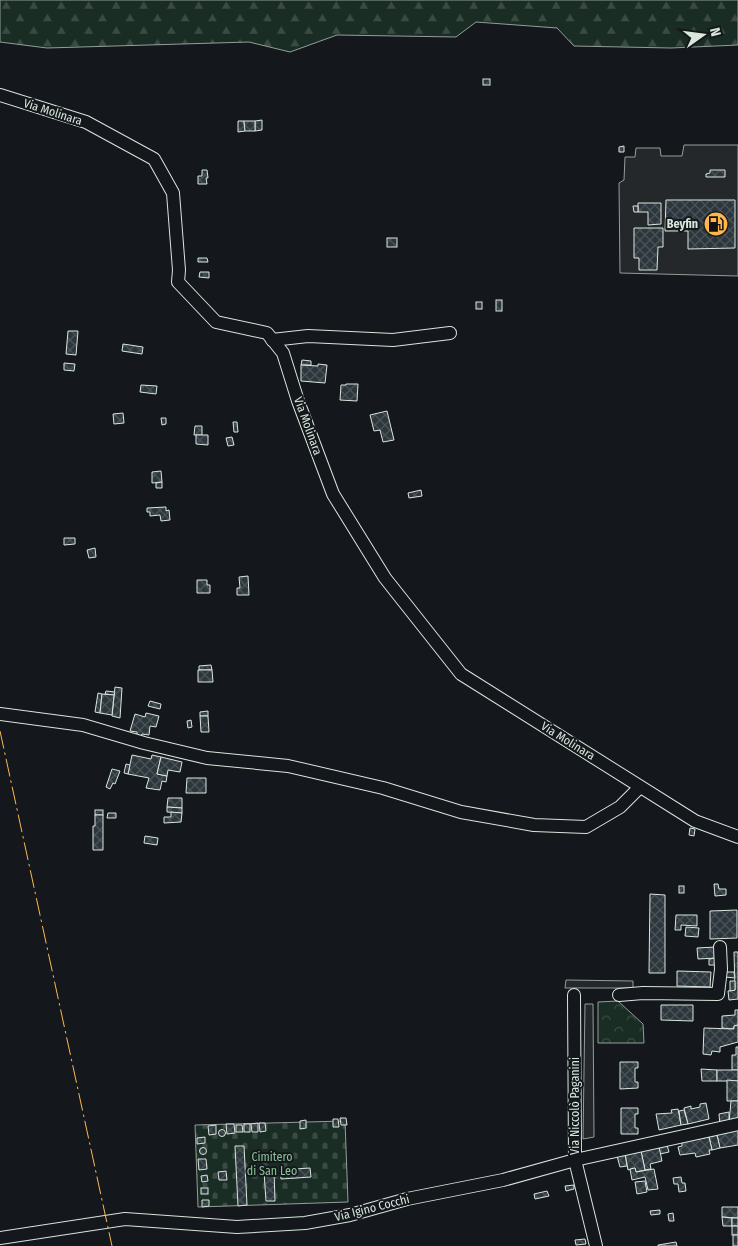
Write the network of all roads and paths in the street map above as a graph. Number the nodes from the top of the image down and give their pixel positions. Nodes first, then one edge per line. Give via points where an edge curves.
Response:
1 (0, 96) edge
2 (450, 333) dead end
3 (272, 340) junction
4 (0, 714) edge
5 (640, 787) junction
6 (738, 837) edge
7 (720, 947) dead end
8 (574, 994) dead end
9 (619, 995) dead end
10 (738, 1124) edge
11 (575, 1160) junction
12 (0, 1238) edge
13 (596, 1246) edge

1 - 3 street, Via Molinara via 86,122 154,159 173,193 178,282 216,322 267,334
2 - 3 street via 393,340 308,336
3 - 5 street, Via Molinara via 283,353 333,494 385,578 461,674
4 - 5 street via 83,725 207,758 288,766 383,788 461,812 534,825 586,827 620,807
5 - 6 street, Via Molinara via 695,821
7 - 9 street via 718,994
8 - 11 street, Via Niccolò Paganini
10 - 11 street, Via Igino Cocchi
11 - 12 street, Via Igino Cocchi via 504,1180 305,1223 238,1227 125,1219
11 - 13 street, Via Niccolò Paganini

